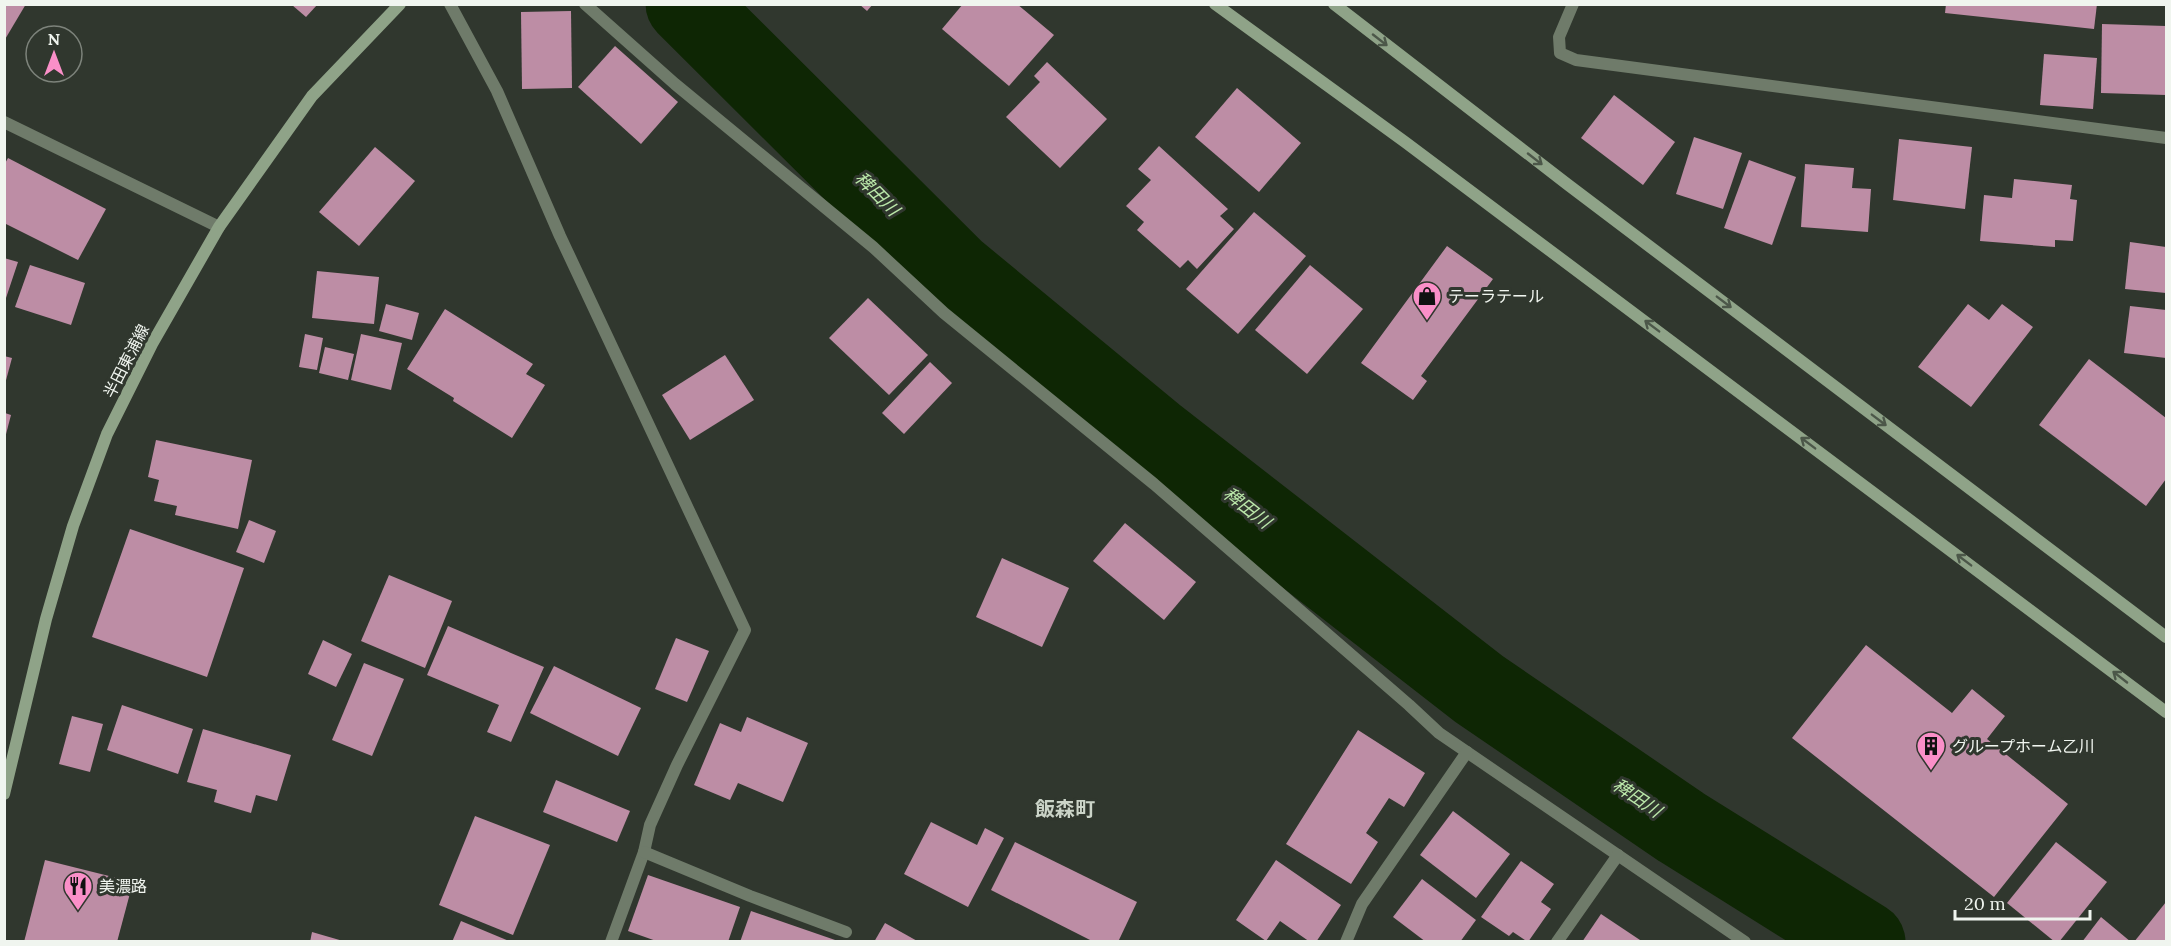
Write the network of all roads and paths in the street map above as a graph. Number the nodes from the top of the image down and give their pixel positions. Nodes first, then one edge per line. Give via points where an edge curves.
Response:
1 (400, 4) edge
2 (450, 4) edge
3 (585, 4) edge
4 (1215, 4) edge
5 (1334, 4) edge
6 (1573, 4) edge
7 (4, 122) edge
8 (2166, 138) edge
9 (219, 226) junction
10 (2166, 637) edge
11 (2166, 712) edge
12 (1467, 752) junction
13 (4, 794) edge
14 (644, 852) junction
15 (1618, 855) junction
16 (846, 932) dead end
17 (611, 942) edge
18 (1346, 942) edge
19 (1557, 942) edge
20 (1745, 942) edge

1 - 9 street, 半田東浦線 via 312,96
2 - 14 street via 497,91 560,236 745,630 659,804
3 - 12 street via 873,248 944,314 1163,491 1439,733
11 -> 4 street
5 -> 10 street
6 - 8 street via 1558,37 1560,53 1576,60
7 - 9 street
9 - 13 street, 半田東浦線 via 152,344 107,434 73,525 46,619
12 - 15 street
12 - 18 street via 1362,904
14 - 16 street
14 - 17 street
15 - 19 street
15 - 20 street

